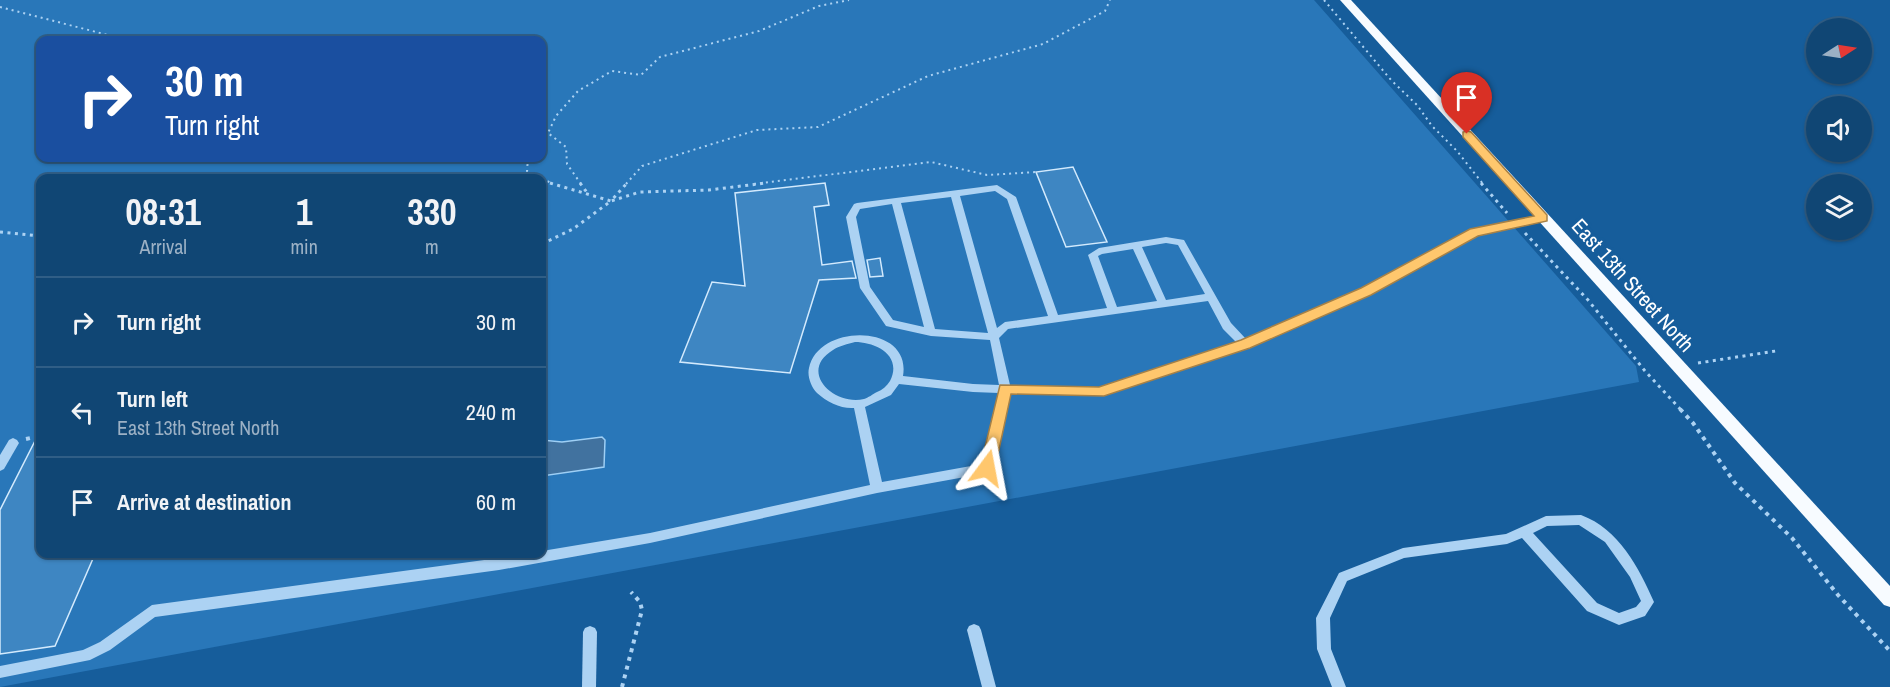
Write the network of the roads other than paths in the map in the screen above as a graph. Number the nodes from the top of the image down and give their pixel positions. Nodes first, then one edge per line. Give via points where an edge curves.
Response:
1 (1345, 0) edge
2 (955, 194) junction
3 (896, 201) junction
4 (1543, 218) junction
5 (1136, 244) junction
6 (1211, 297) junction
7 (1162, 303) junction
8 (1113, 310) junction
9 (1054, 319) junction
10 (931, 332) junction
11 (994, 337) junction
12 (1245, 344) junction
13 (897, 380) junction
14 (1005, 388) junction
15 (859, 403) junction
16 (13, 442) dead end
17 (0, 466) edge
18 (877, 488) junction
19 (1524, 531) junction
20 (546, 556) edge
21 (534, 558) edge
22 (1890, 599) edge
23 (974, 630) dead end
24 (590, 632) dead end
25 (0, 672) edge
26 (589, 687) edge
27 (988, 687) edge
28 (1339, 687) edge

1 - 4 main road, East 13th Street North
2 - 3 street
2 - 9 street via 997,188 1011,197
2 - 11 street
3 - 10 street
3 - 10 street via 856,206 851,217 865,288 890,323
4 - 12 street via 1474,232 1366,292
4 - 22 main road, East 13th Street North
5 - 6 street via 1181,242
5 - 7 street
5 - 8 street via 1093,255
6 - 7 street
6 - 12 street via 1227,326
7 - 8 street
8 - 9 street
9 - 11 street via 1005,326
10 - 11 street
11 - 14 street
12 - 14 street via 1099,392
13 - 14 street
13 - 15 street via 879,398
13 - 15 street via 897,358 880,342 854,338 828,347 813,365 816,387 836,402
14 - 18 street via 987,468
15 - 18 street
16 - 17 street
18 - 20 street via 650,538
19 - 19 street via 1592,607 1619,619 1640,612 1648,602 1634,573 1609,538 1581,520 1546,522
19 - 28 street via 1507,539 1403,553 1343,577 1323,618 1324,649
21 - 25 street via 152,611 85,656
23 - 27 street
24 - 26 street

